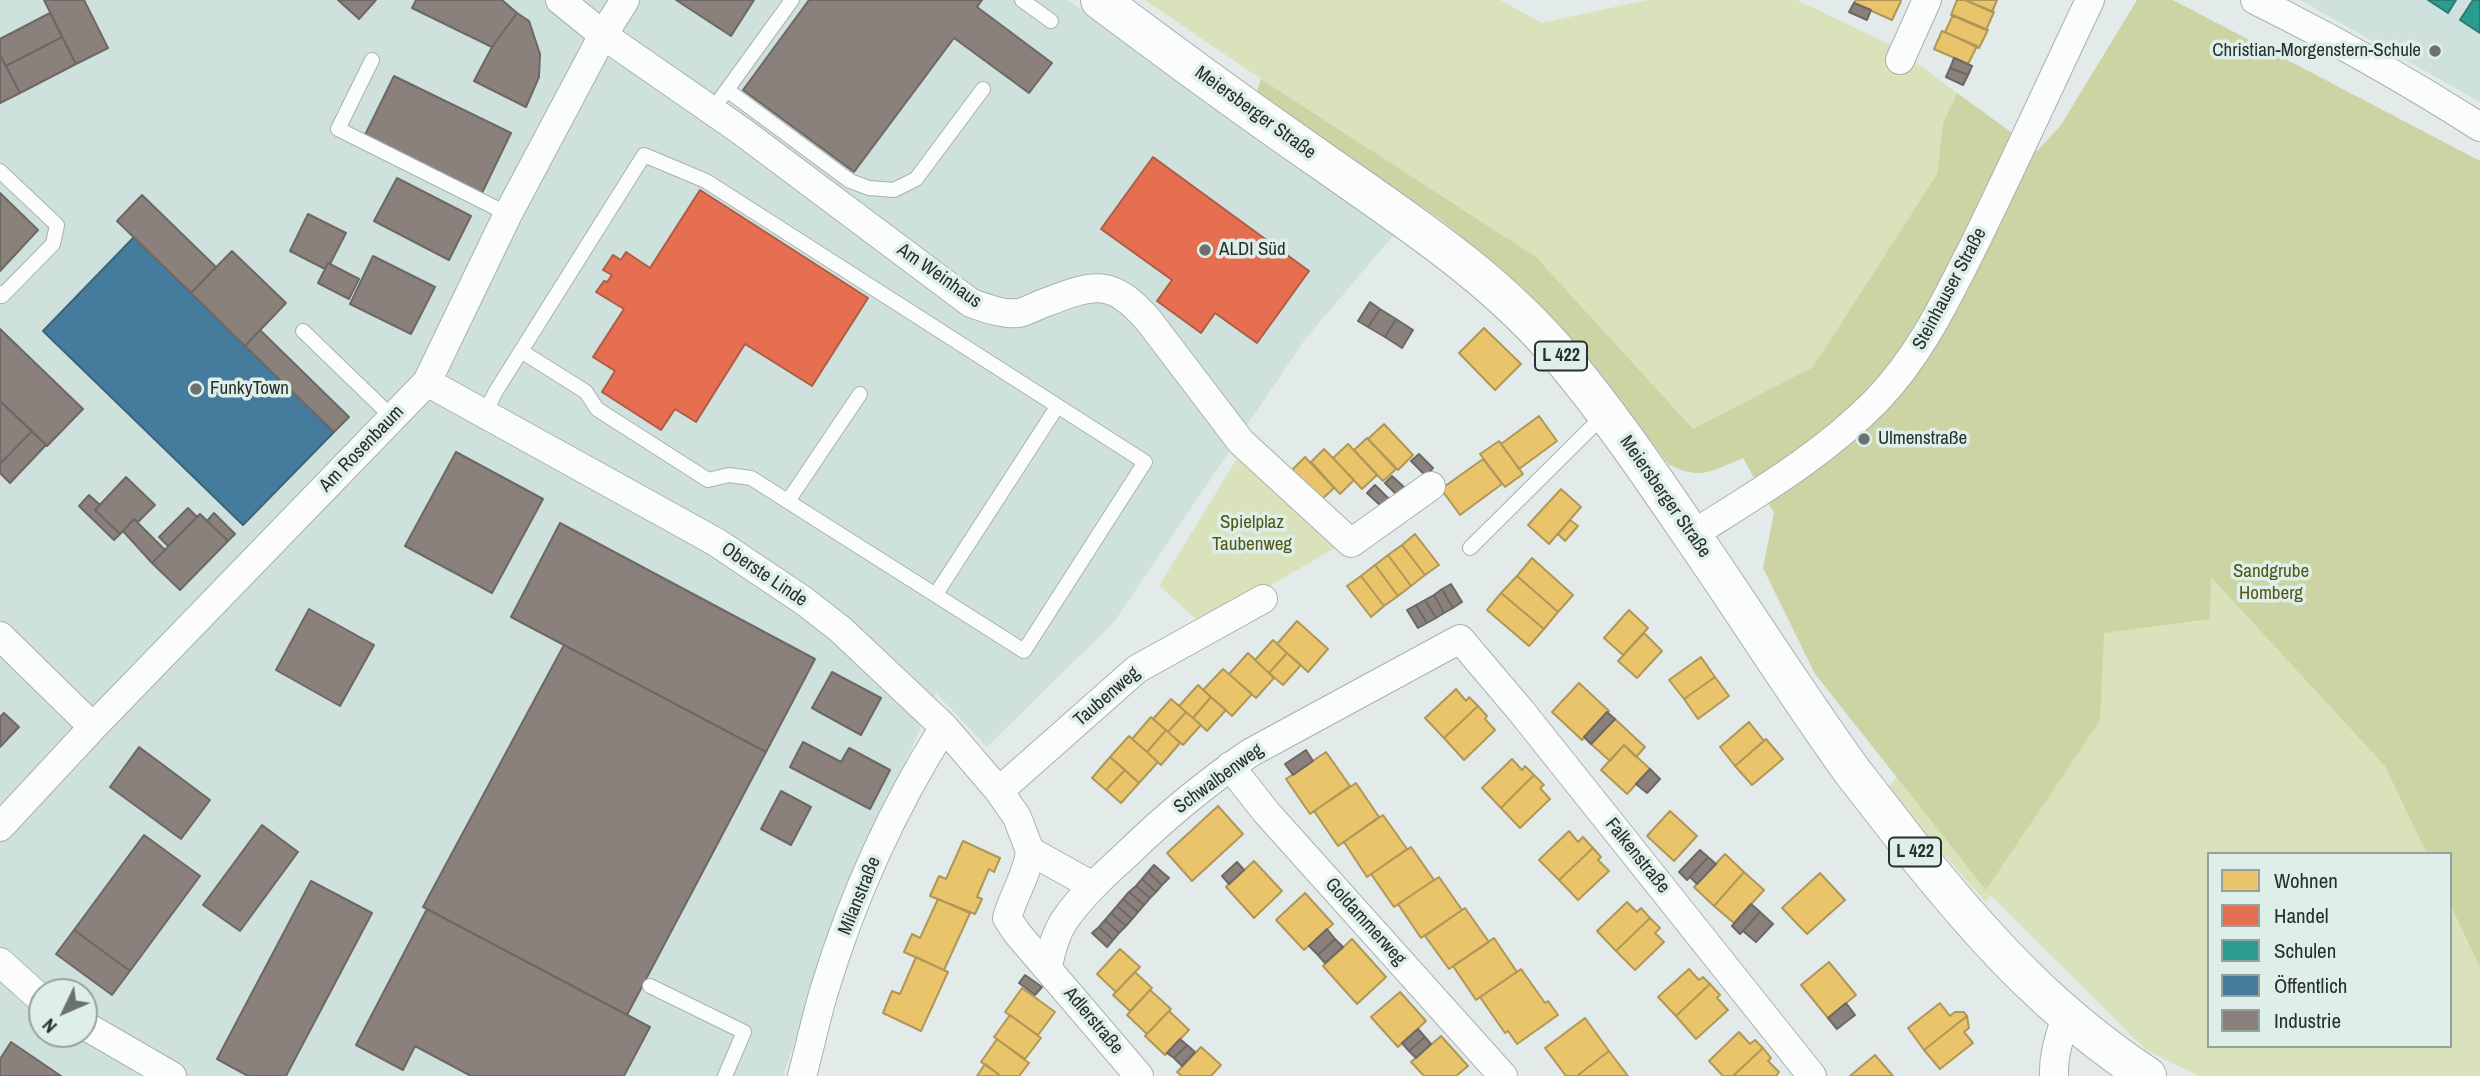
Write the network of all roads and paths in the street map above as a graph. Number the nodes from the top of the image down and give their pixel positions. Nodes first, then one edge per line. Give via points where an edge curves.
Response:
1 (560, 0) edge
2 (625, 0) edge
3 (792, 0) edge
4 (1022, 0) edge
5 (1100, 0) edge
6 (1927, 0) edge
7 (2090, 0) edge
8 (2255, 0) edge
9 (1051, 21) dead end
10 (603, 35) junction
11 (372, 60) dead end
12 (1900, 61) dead end
13 (983, 89) dead end
14 (719, 100) junction
15 (2480, 127) edge
16 (0, 171) edge
17 (508, 214) junction
18 (0, 293) edge
19 (303, 331) dead end
20 (521, 351) junction
21 (427, 382) junction
22 (860, 394) dead end
23 (1057, 407) junction
24 (1606, 413) junction
25 (485, 415) junction
26 (393, 417) junction
27 (1431, 486) dead end
28 (788, 502) junction
29 (1692, 535) junction
30 (1470, 548) dead end
31 (936, 594) junction
32 (1263, 599) dead end
33 (0, 636) edge
34 (1460, 639) joint
35 (93, 727) junction
36 (944, 727) junction
37 (1230, 766) junction
38 (999, 792) junction
39 (0, 827) edge
40 (1030, 851) junction
41 (1093, 886) junction
42 (0, 962) edge
43 (1048, 966) junction
44 (650, 986) dead end
45 (28, 987) edge
46 (2066, 1016) junction
47 (98, 1032) edge
48 (172, 1076) edge
49 (725, 1076) edge
50 (802, 1076) edge
51 (1139, 1076) edge
52 (1503, 1076) edge
53 (1812, 1076) edge
54 (2054, 1076) edge
55 (2147, 1076) edge

1 - 10 street, Am Weinhaus
2 - 10 street, Am Rosenbaum
3 - 14 lane
4 - 9 lane
5 - 24 main road, Meiersberger Straße / L 422 via 1438,243 1530,322
6 - 12 street
7 - 29 street, Steinhauser Straße via 1994,205 1913,358 1876,401 1829,443
8 - 15 street
10 - 14 street, Am Weinhaus
10 - 17 street, Am Rosenbaum
11 - 17 lane via 338,129
13 - 14 lane via 916,179 894,190 849,181
14 - 27 street, Am Weinhaus via 971,303 1018,313 1077,291 1104,287 1119,292 1136,305 1241,442 1351,542
16 - 18 lane via 57,225 53,244 2,296
17 - 21 street, Am Rosenbaum
19 - 26 lane
20 - 23 lane via 644,155 706,181
20 - 25 lane
20 - 28 lane via 586,392 597,409 708,480 729,475 751,478
21 - 25 street, Oberste Linde
21 - 26 street, Am Rosenbaum
22 - 28 lane
23 - 31 lane
23 - 31 lane via 1145,461 1024,651
24 - 29 main road, Meiersberger Straße / L 422
24 - 30 lane
25 - 36 street, Oberste Linde via 716,542 793,594 840,629
26 - 35 street, Am Rosenbaum
28 - 31 lane
29 - 46 main road, Meiersberger Straße / L 422 via 1881,808 2013,967
32 - 38 street, Taubenweg via 1137,669
33 - 35 street
34 - 37 street, Schwalbenweg
34 - 53 street, Falkenstraße
35 - 39 street, Am Rosenbaum
36 - 38 street, Oberste Linde
36 - 50 street, Milanstraße via 913,777 853,909 825,988
37 - 41 street, Schwalbenweg
37 - 52 street, Goldammerweg
38 - 40 street, Oberste Linde via 1017,817
40 - 41 street
40 - 43 street, Adlerstraße via 1007,918
41 - 43 street via 1063,922
42 - 45 street
43 - 51 street, Adlerstraße
44 - 49 lane via 744,1032
46 - 54 street
46 - 55 main road, Meiersberger Straße / L 422
47 - 48 street

